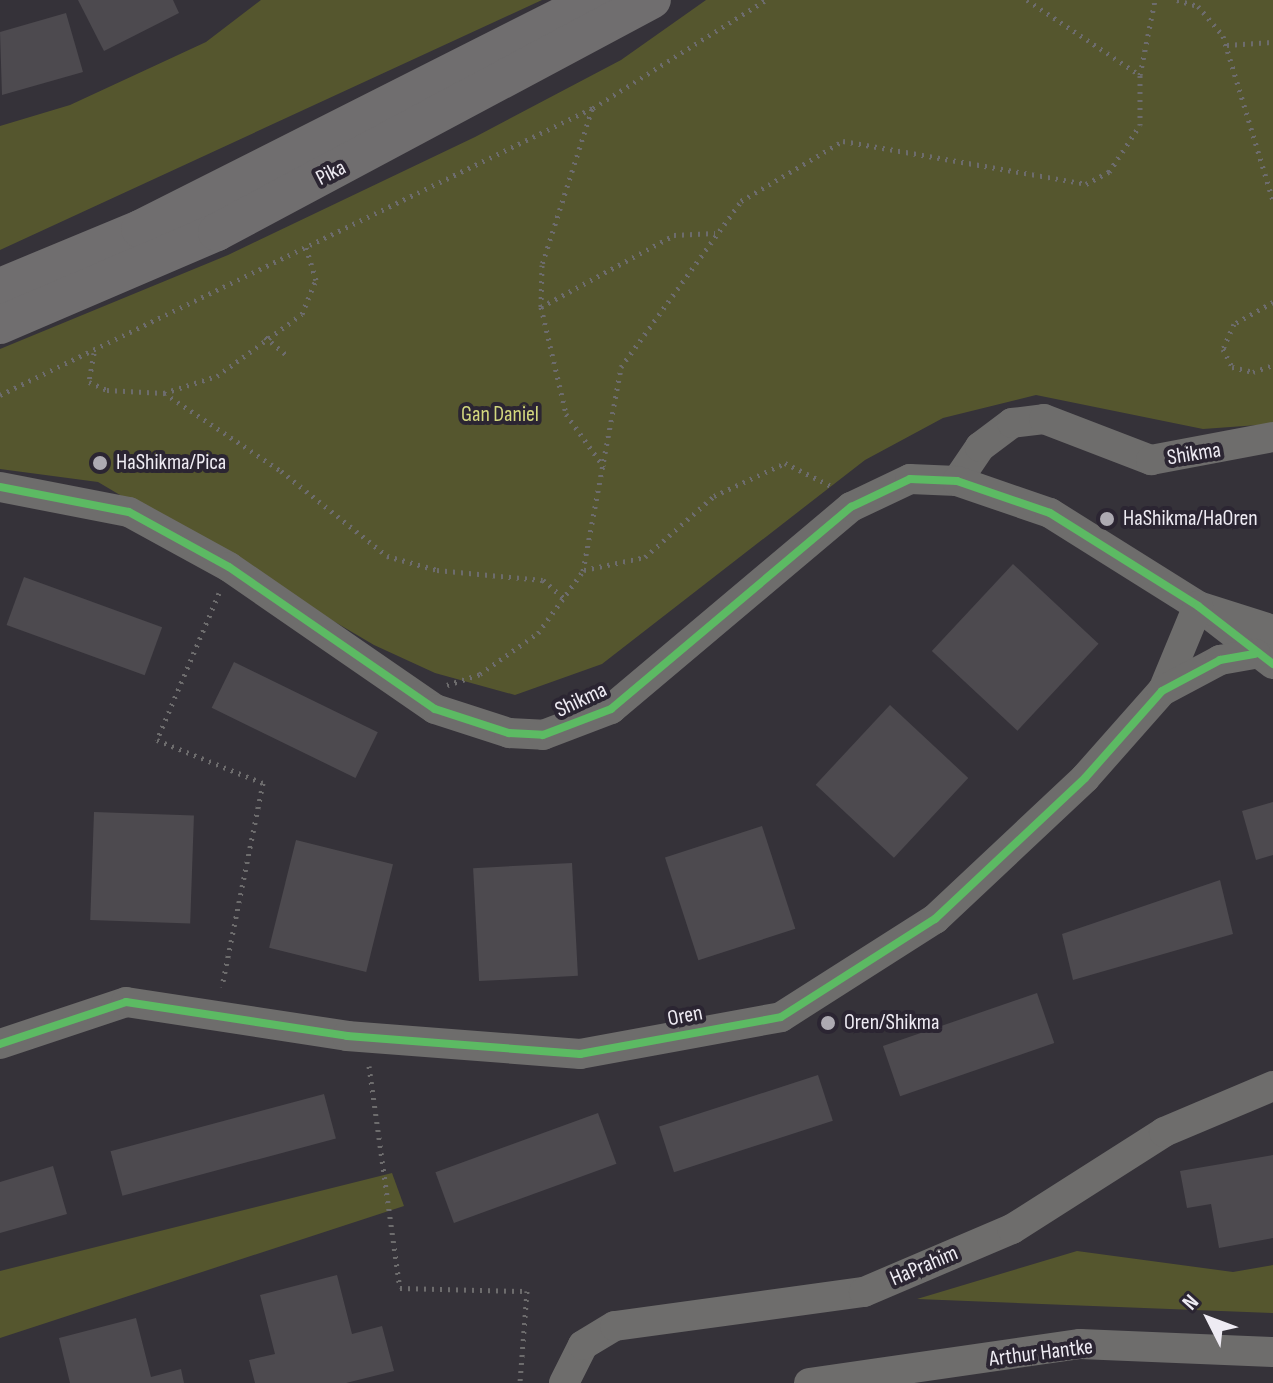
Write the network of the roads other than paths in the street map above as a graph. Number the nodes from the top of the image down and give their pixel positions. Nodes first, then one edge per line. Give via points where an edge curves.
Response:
1 (652, 0) edge
2 (581, 5) edge
3 (0, 287) edge
4 (0, 325) edge
5 (1273, 437) edge
6 (957, 481) junction
7 (15, 488) edge
8 (0, 500) edge
9 (1198, 606) junction
10 (1273, 630) edge
11 (1264, 659) edge
12 (1162, 691) junction
13 (0, 1044) edge
14 (1273, 1086) edge
15 (1273, 1352) edge
16 (564, 1383) edge
17 (809, 1383) edge

1 - 4 main road, Pika via 217,232
2 - 3 main road, Pika via 140,229
5 - 6 street, Shikma via 1151,460 1044,419 1012,423 980,447
6 - 7 street, Shikma via 910,479 869,494 645,685 580,725 509,733 435,709 229,567 129,512
6 - 9 street, Shikma via 1050,513
7 - 8 street, Shikma
9 - 10 street
9 - 11 street, Oren
9 - 12 street, Oren
11 - 12 street, Oren via 1212,663
12 - 13 street, Oren via 1085,778 935,919 781,1017 580,1054 364,1037 126,1002
14 - 16 street, HaPrahim via 1164,1132 1012,1229 864,1292 615,1326 583,1345
15 - 17 street, Arthur Hantke via 1080,1344

